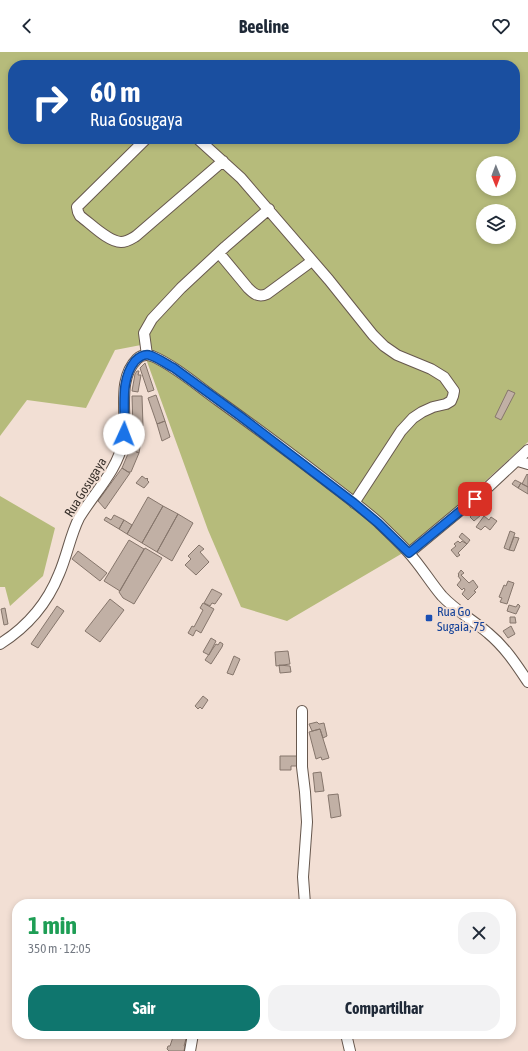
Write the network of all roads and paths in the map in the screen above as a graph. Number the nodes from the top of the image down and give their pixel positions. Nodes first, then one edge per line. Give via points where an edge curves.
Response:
1 (141, 144) edge
2 (204, 144) edge
3 (223, 161) junction
4 (269, 210) junction
5 (219, 253) junction
6 (312, 261) junction
7 (147, 355) junction
8 (528, 450) edge
9 (518, 461) junction
10 (528, 464) edge
11 (354, 503) junction
12 (409, 553) junction
13 (0, 644) edge
14 (528, 682) edge
15 (302, 711) dead end
16 (304, 899) edge
17 (192, 1039) edge
18 (347, 1039) edge
19 (190, 1051) edge
20 (350, 1051) edge

1 - 3 street via 77,207 80,216 113,240 120,242 136,236
2 - 3 street
3 - 4 street
4 - 5 street
4 - 6 street
5 - 6 street via 252,293 259,296 267,294
5 - 7 street via 152,319 144,333
6 - 11 street via 384,346 397,355 444,377 454,391 451,401 413,418 401,431
7 - 11 street via 174,368
7 - 13 street, Rua Gosugaya via 138,358 126,378 123,442 120,453 78,520 60,574 46,602 14,635
8 - 9 street
9 - 10 street
9 - 12 street
11 - 12 street
12 - 14 street via 442,596 489,633 511,656
15 - 16 street via 302,767 307,822 302,877
17 - 19 street
18 - 20 street

